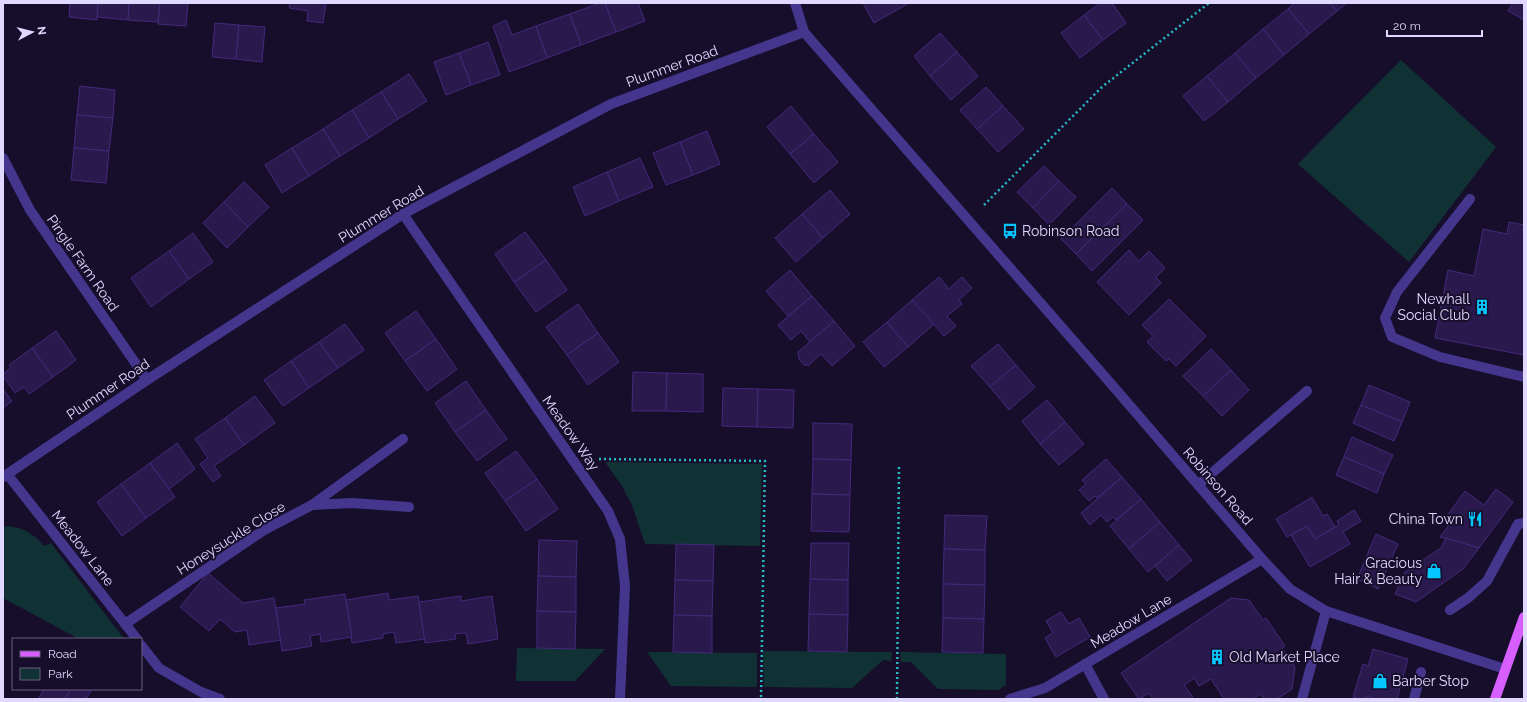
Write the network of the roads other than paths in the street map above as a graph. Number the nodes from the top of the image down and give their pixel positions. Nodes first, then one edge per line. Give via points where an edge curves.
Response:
1 (795, 3) edge
2 (804, 32) junction
3 (3, 158) edge
4 (1470, 199) dead end
5 (403, 214) junction
6 (1524, 377) edge
7 (147, 380) junction
8 (1307, 391) dead end
9 (403, 438) dead end
10 (5, 475) edge
11 (1198, 485) junction
12 (312, 505) junction
13 (409, 507) dead end
14 (1524, 523) edge
15 (1262, 559) junction
16 (1450, 610) dead end
17 (1326, 611) junction
18 (1524, 617) edge
19 (125, 624) junction
20 (136, 638) edge
21 (142, 646) edge
22 (1085, 664) junction
23 (1506, 669) junction
24 (1421, 672) dead end
25 (220, 699) edge
26 (620, 699) edge
27 (1010, 699) edge
28 (1104, 699) edge
29 (1302, 699) edge
30 (1414, 699) edge
31 (1495, 699) edge

1 - 2 street, Robinson Road
2 - 5 street, Plummer Road via 611,104
2 - 11 street, Robinson Road
3 - 7 street, Pingle Farm Road via 30,210
4 - 6 street via 1397,292 1385,318 1392,337 1440,357
5 - 7 street, Plummer Road
5 - 26 street, Meadow Way via 608,511 620,539 626,586
7 - 10 street, Plummer Road
8 - 11 street
9 - 12 street
10 - 19 street, Meadow Lane
11 - 15 street, Robinson Road
12 - 13 street, Honeysuckle Close via 352,503
12 - 19 street, Honeysuckle Close via 264,530
14 - 16 street via 1518,524 1487,581
15 - 17 street, Robinson Road via 1290,589
15 - 22 street, Meadow Lane
17 - 23 street, Robinson Road
17 - 29 street
18 - 23 main road
19 - 20 street, Meadow Lane
21 - 25 street via 159,668 201,692
22 - 27 street, Meadow Lane via 1045,688
22 - 28 street
23 - 31 main road
24 - 30 street

